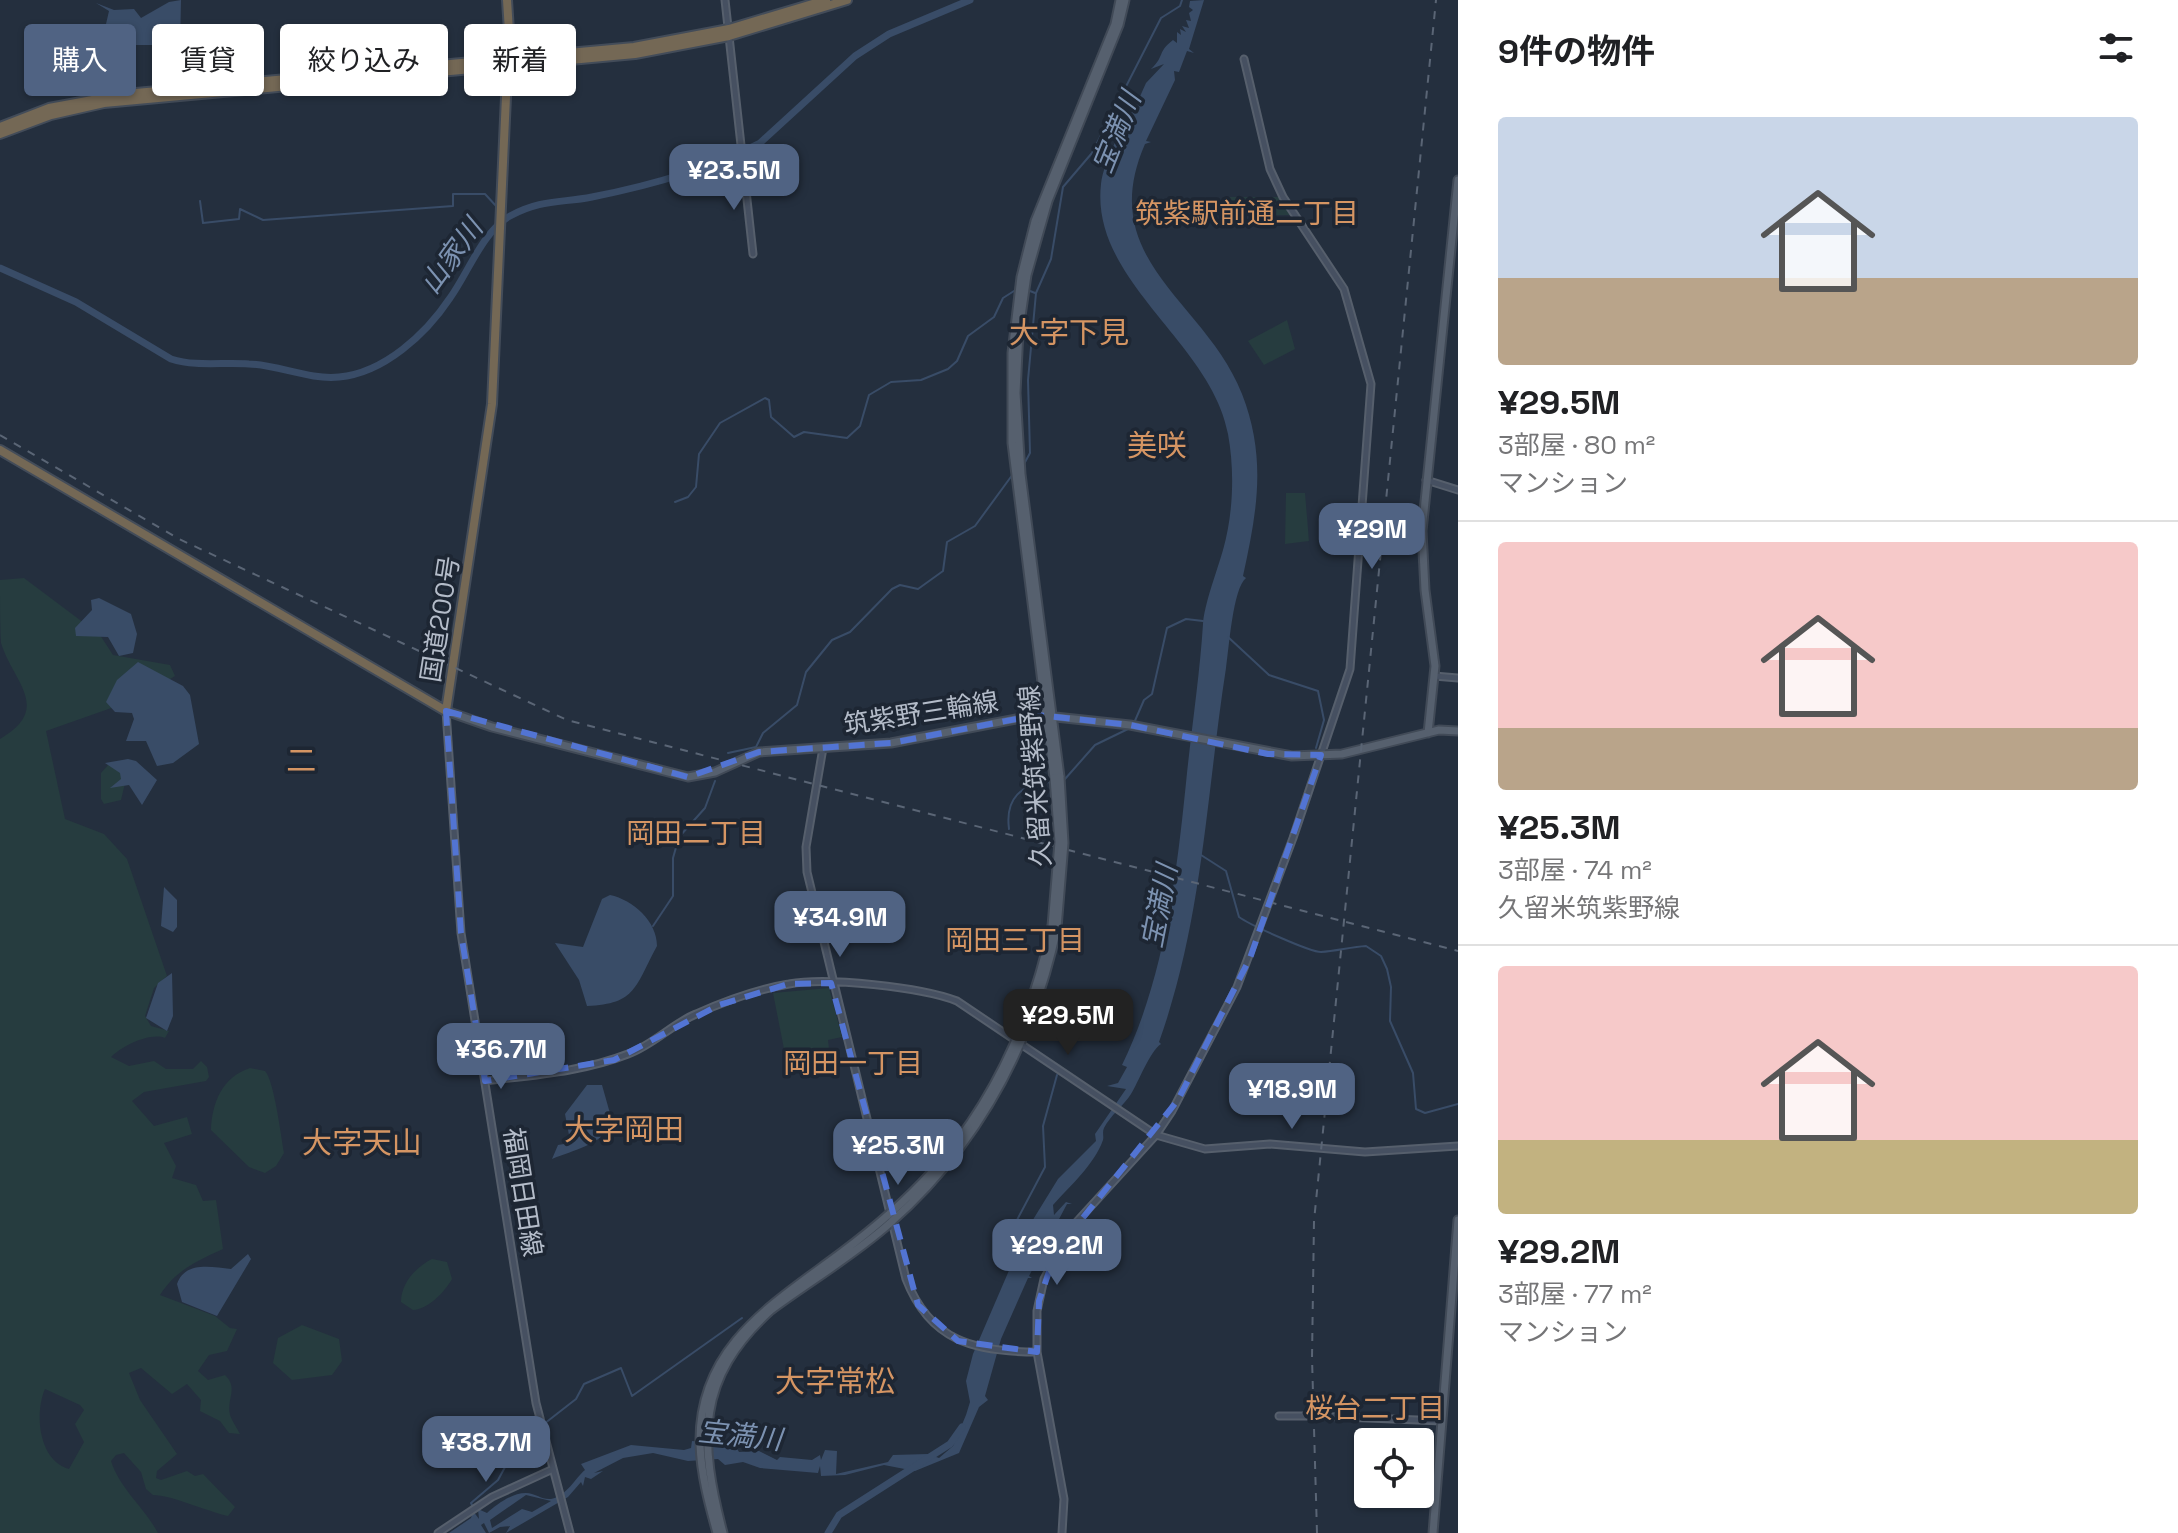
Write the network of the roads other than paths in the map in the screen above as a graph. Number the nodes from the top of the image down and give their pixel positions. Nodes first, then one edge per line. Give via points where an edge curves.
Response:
1 (507, 0) edge
2 (725, 0) edge
3 (826, 0) edge
4 (847, 0) edge
5 (1122, 0) edge
6 (507, 24) edge
7 (729, 33) junction
8 (576, 57) edge
9 (1244, 59) dead end
10 (464, 65) edge
11 (464, 65) edge
12 (506, 96) edge
13 (0, 127) edge
14 (0, 134) edge
15 (1458, 180) edge
16 (753, 254) dead end
17 (0, 450) edge
18 (1426, 480) junction
19 (1458, 490) edge
20 (1434, 676) junction
21 (1458, 678) edge
22 (446, 711) junction
23 (1050, 715) junction
24 (1458, 731) edge
25 (1428, 733) junction
26 (823, 748) junction
27 (1321, 755) junction
28 (831, 983) junction
29 (1020, 1042) junction
30 (485, 1081) junction
31 (1156, 1135) junction
32 (1458, 1146) edge
33 (891, 1218) junction
34 (1458, 1220) edge
35 (1037, 1352) junction
36 (1279, 1416) dead end
37 (1309, 1416) dead end
38 (1318, 1416) dead end
39 (1442, 1421) junction
40 (554, 1471) junction
41 (438, 1533) edge
42 (570, 1533) edge
43 (720, 1533) edge
44 (1062, 1533) edge
45 (1433, 1533) edge

1 - 6 highway, 国道200号
2 - 7 street
3 - 7 highway
4 - 7 highway
5 - 23 main road, 久留米筑紫野線 via 1035,221 1014,329 1012,443
7 - 8 highway via 635,54
7 - 16 street
9 - 27 street via 1270,169 1344,289 1371,384 1350,669
10 - 13 highway via 125,94 49,108
11 - 14 highway via 104,103
12 - 22 highway, 国道200号 via 492,404
15 - 18 main road
17 - 22 highway, 国道200号
18 - 19 street
18 - 20 main road via 1422,554
20 - 21 street
20 - 25 main road
22 - 26 main road, 筑紫野三輪線 via 688,777 715,772 759,752
22 - 30 street, 福岡日田線 via 461,933
23 - 26 main road, 筑紫野三輪線 via 891,743
23 - 27 main road, 筑紫野三輪線 via 1279,755
23 - 29 main road, 久留米筑紫野線, bridge via 1059,842 1055,927
24 - 25 main road, 筑紫野三輪線
25 - 27 main road, 筑紫野三輪線
26 - 28 street via 805,858
27 - 31 street via 1250,958
28 - 29 street via 942,995
28 - 30 street via 788,984 719,1005 614,1060
28 - 33 street
29 - 31 street
29 - 33 main road, 久留米筑紫野線 via 967,1130
30 - 40 street, 福岡日田線 via 536,1403
31 - 32 street via 1205,1149 1270,1144 1365,1152
31 - 35 street via 1059,1245 1039,1301
33 - 35 street via 918,1305 947,1336
33 - 43 main road, 久留米筑紫野線 via 767,1307 735,1340 710,1389 703,1443
34 - 39 main road
35 - 44 street via 1064,1499
36 - 37 street
38 - 39 street
39 - 45 main road
40 - 41 street via 492,1497
40 - 42 street, 福岡日田線

